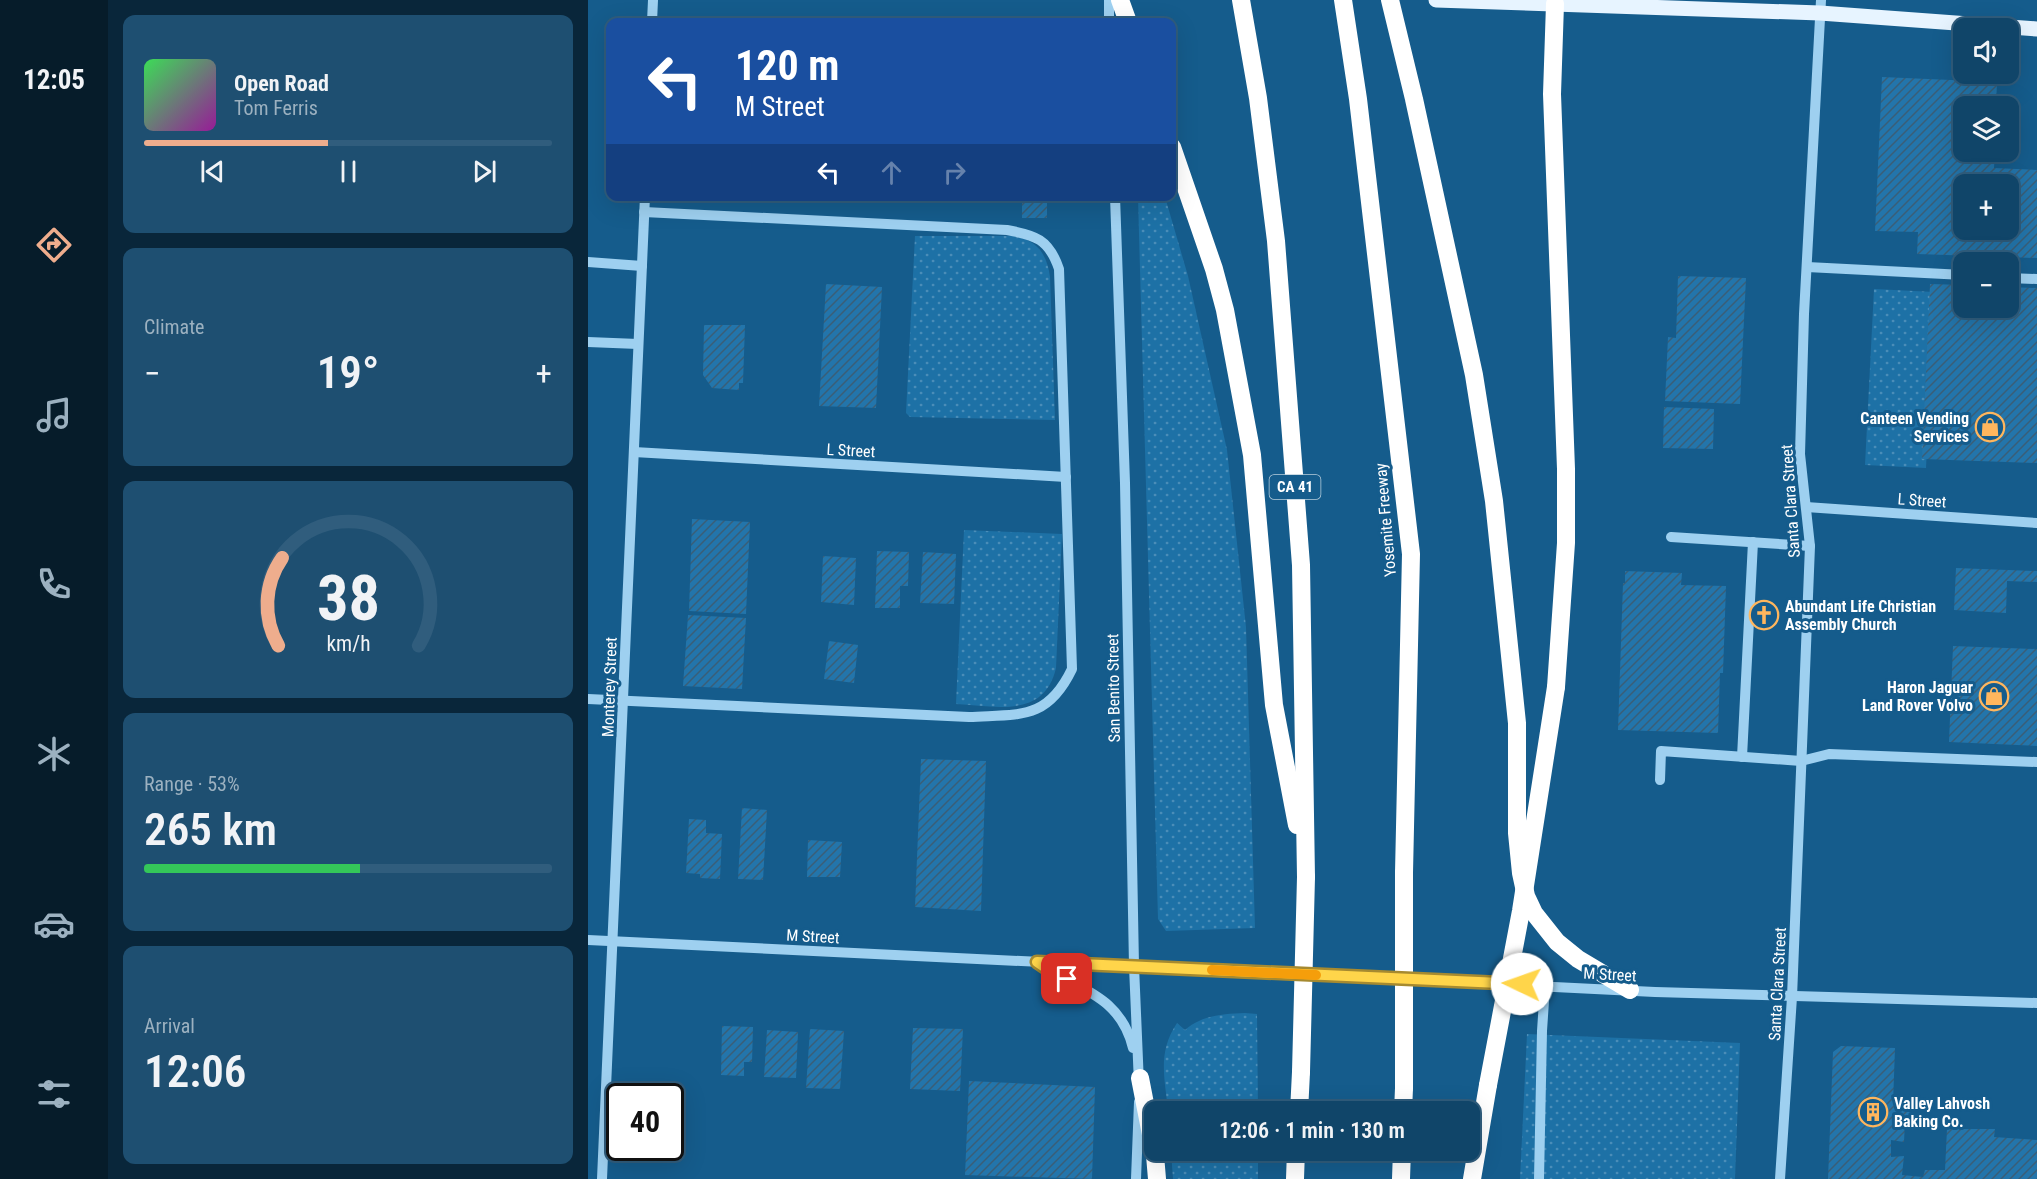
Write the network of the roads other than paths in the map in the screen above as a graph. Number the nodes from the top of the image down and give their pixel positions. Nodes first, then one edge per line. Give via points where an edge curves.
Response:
1 (653, 0) edge
2 (1109, 0) edge
3 (1120, 0) edge
4 (1241, 0) edge
5 (1343, 0) edge
6 (1390, 0) edge
7 (1436, 0) edge
8 (1555, 2) edge
9 (1820, 7) edge
10 (652, 18) edge
11 (1109, 18) edge
12 (1127, 18) edge
13 (2037, 29) edge
14 (1176, 158) edge
15 (645, 201) edge
16 (1115, 201) edge
17 (644, 212) junction
18 (588, 262) edge
19 (642, 266) junction
20 (1807, 267) junction
21 (1953, 274) edge
22 (2019, 278) edge
23 (2037, 279) edge
24 (588, 342) edge
25 (639, 344) junction
26 (634, 452) junction
27 (1066, 477) junction
28 (1806, 507) junction
29 (2037, 524) edge
30 (1671, 537) dead end
31 (1753, 542) junction
32 (1810, 546) junction
33 (588, 699) edge
34 (623, 701) junction
35 (1742, 757) junction
36 (1801, 761) junction
37 (2037, 762) edge
38 (1659, 780) dead end
39 (1306, 877) junction
40 (588, 940) edge
41 (613, 941) junction
42 (1037, 962) junction
43 (1134, 966) junction
44 (1545, 986) junction
45 (1630, 990) junction
46 (1792, 997) junction
47 (2037, 1003) edge
48 (1140, 1078) junction
49 (1300, 1101) edge
50 (1403, 1101) edge
51 (1296, 1161) edge
52 (1402, 1161) edge
53 (602, 1179) edge
54 (1136, 1179) edge
55 (1157, 1179) edge
56 (1295, 1179) edge
57 (1401, 1179) edge
58 (1472, 1179) edge
59 (1539, 1179) edge
60 (1780, 1179) edge

1 - 10 street
2 - 11 street
3 - 12 highway
4 - 39 highway, CA 41 via 1276,241 1301,566
5 - 50 highway, Yosemite Freeway, bridge via 1411,554
6 - 45 highway via 1474,375 1494,501 1517,723 1516,832 1526,896 1557,942
7 - 8 main road
8 - 9 main road
8 - 58 highway, bridge via 1552,94 1566,469 1566,543 1556,687 1521,911
9 - 13 main road
9 - 20 street, Santa Clara Street
14 - 39 highway via 1225,310 1252,455 1274,705
15 - 17 street, Monterey Street
16 - 43 street, San Benito Street
17 - 19 street, Monterey Street
17 - 27 street via 1007,230 1032,235 1055,256 1059,269
18 - 19 street
19 - 25 street, Monterey Street
20 - 21 street
20 - 28 street, Santa Clara Street via 1800,454
22 - 23 street
24 - 25 street
25 - 26 street, Monterey Street
26 - 27 street, L Street
26 - 34 street, Monterey Street
27 - 34 street via 1072,669 1062,689 1048,703 1029,713 969,717
28 - 29 street, L Street
28 - 32 street, Santa Clara Street
30 - 31 street
31 - 32 street
31 - 35 street
32 - 36 street, Santa Clara Street
33 - 34 street
34 - 41 street, Monterey Street
35 - 36 street
35 - 38 street via 1662,751
36 - 37 street via 1829,754
36 - 46 street, Santa Clara Street
39 - 49 highway, CA 41, bridge
40 - 41 street, M Street
41 - 42 street, M Street
41 - 53 street, Monterey Street
42 - 43 street, M Street
42 - 48 street, M Street via 1081,985 1120,1018 1130,1035
43 - 44 street, M Street
43 - 48 street, San Benito Street
44 - 45 street, M Street
44 - 59 street
45 - 46 street, M Street
46 - 47 street, M Street
46 - 60 street, Santa Clara Street
48 - 54 street, San Benito Street
48 - 55 highway
51 - 56 highway
52 - 57 highway

